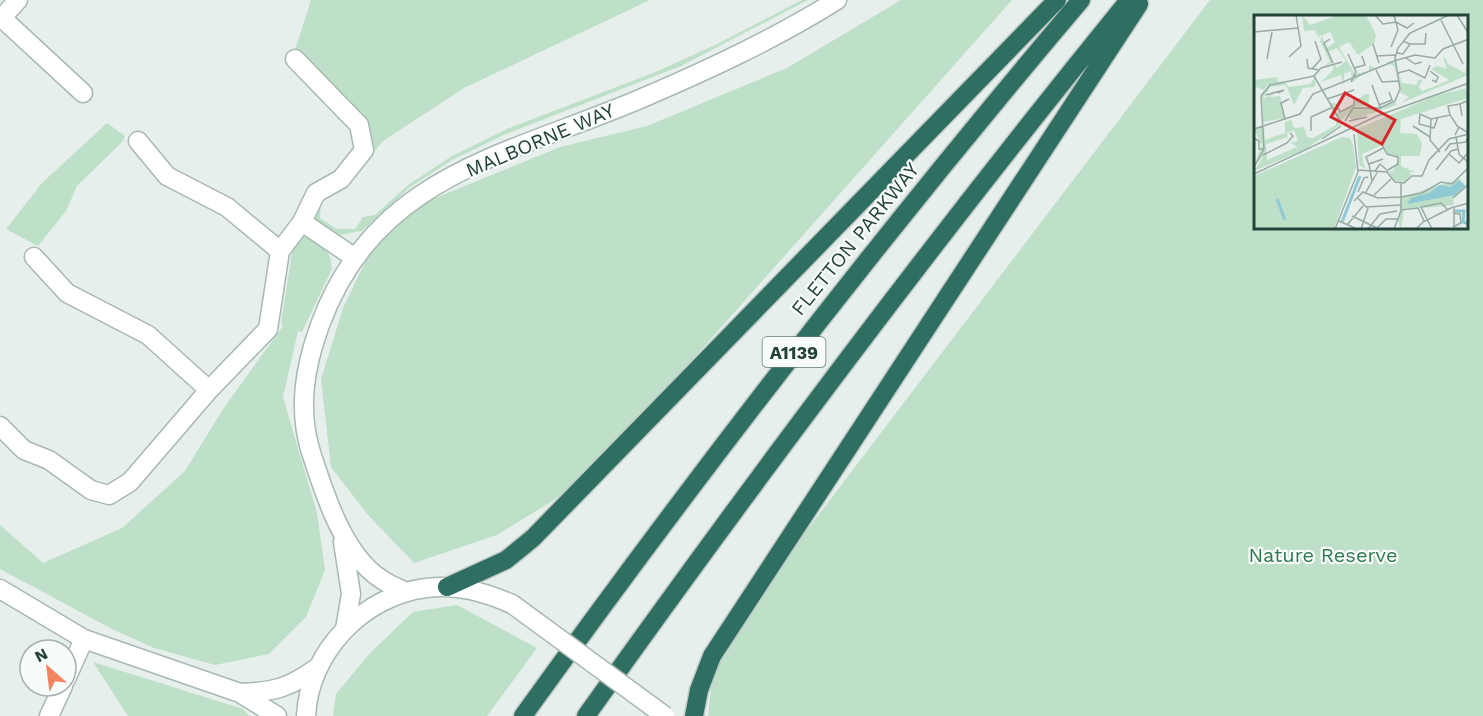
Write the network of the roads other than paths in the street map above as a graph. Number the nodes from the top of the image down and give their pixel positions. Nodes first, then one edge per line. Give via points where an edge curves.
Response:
1 (837, 0) edge
2 (1057, 0) edge
3 (1081, 0) edge
4 (1130, 0) edge
5 (1142, 0) edge
6 (8, 8) edge
7 (295, 59) dead end
8 (83, 93) dead end
9 (138, 141) dead end
10 (302, 222) junction
11 (280, 251) junction
12 (34, 257) dead end
13 (355, 258) junction
14 (209, 390) junction
15 (0, 426) edge
16 (340, 527) junction
17 (447, 587) junction
18 (0, 589) edge
19 (406, 592) junction
20 (345, 629) junction
21 (84, 639) junction
22 (78, 652) edge
23 (318, 667) junction
24 (240, 693) junction
25 (58, 698) edge
26 (50, 715) edge
27 (277, 716) edge
28 (306, 716) edge
29 (523, 716) edge
30 (585, 716) edge
31 (665, 716) edge
32 (694, 716) edge

1 - 13 street, MALBORNE WAY via 694,76 527,141 445,181 375,231
2 - 17 highway via 533,538 506,560
3 - 29 highway, FLETTON PARKWAY / A1139 via 821,316
4 - 30 highway, A1139 via 1024,129 861,340
5 - 32 highway via 712,656
6 - 8 street
7 - 10 street via 359,125 364,150 341,179 316,193
9 - 11 street via 167,176 227,207
10 - 11 street
10 - 13 street
11 - 14 street via 268,329
12 - 14 street via 67,293 148,334
13 - 16 street, MALBORNE WAY via 323,315 304,382 303,412 309,444
14 - 15 street via 130,482 109,495 91,490 49,460 24,450
16 - 19 street, MALBORNE WAY via 357,556 379,578
16 - 20 street, MALBORNE WAY via 351,594
17 - 19 street
17 - 31 street, bridge via 470,589 512,604
18 - 21 street
19 - 20 street via 373,607
20 - 23 street
21 - 22 street
21 - 24 street
23 - 24 street via 296,684 269,692
23 - 28 street
24 - 27 street
25 - 26 street

